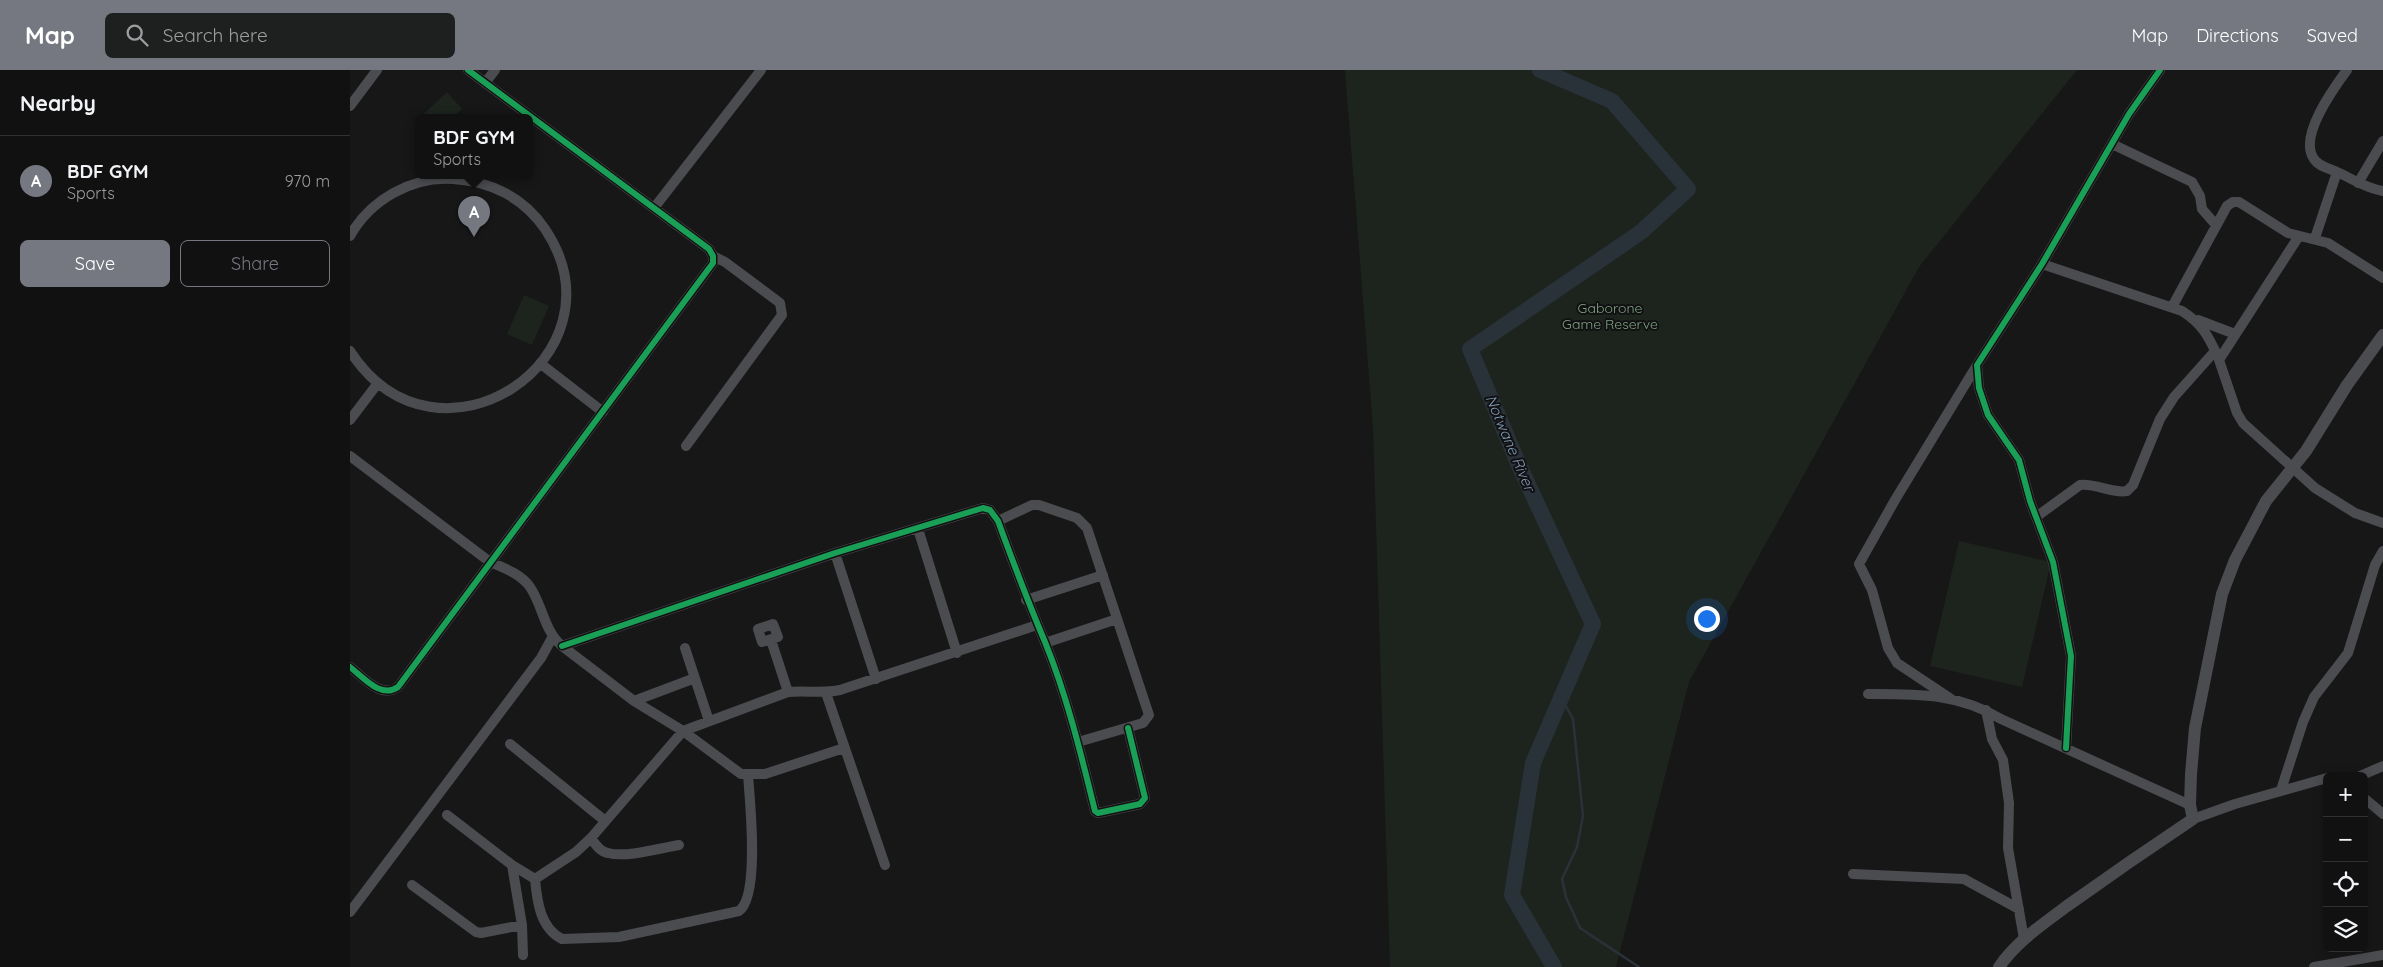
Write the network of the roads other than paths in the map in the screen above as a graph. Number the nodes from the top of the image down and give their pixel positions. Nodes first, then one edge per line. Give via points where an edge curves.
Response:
1 (377, 70) edge
2 (468, 70) edge
3 (496, 70) edge
4 (746, 70) edge
5 (2160, 70) edge
6 (2346, 70) edge
7 (758, 74) edge
8 (485, 83) junction
9 (350, 106) edge
10 (527, 114) edge
11 (533, 119) edge
12 (2383, 140) edge
13 (2112, 144) junction
14 (2337, 172) junction
15 (438, 179) edge
16 (458, 179) edge
17 (2358, 183) junction
18 (2383, 191) edge
19 (654, 208) junction
20 (2216, 225) junction
21 (352, 228) edge
22 (2299, 236) junction
23 (2315, 238) junction
24 (713, 256) junction
25 (2042, 264) junction
26 (2383, 278) edge
27 (2172, 307) junction
28 (2195, 319) junction
29 (2235, 334) junction
30 (2383, 335) edge
31 (350, 351) edge
32 (2217, 355) junction
33 (541, 364) junction
34 (1977, 365) junction
35 (378, 383) junction
36 (603, 412) junction
37 (350, 420) edge
38 (686, 446) dead end
39 (350, 456) edge
40 (2294, 467) junction
41 (2036, 517) junction
42 (998, 521) junction
43 (2383, 523) edge
44 (918, 529) junction
45 (2383, 551) edge
46 (835, 553) junction
47 (490, 562) junction
48 (1103, 575) junction
49 (1026, 600) junction
50 (1117, 619) junction
51 (1037, 625) junction
52 (552, 638) junction
53 (770, 640) dead end
54 (1045, 643) junction
55 (562, 646) junction
56 (685, 648) dead end
57 (956, 653) junction
58 (350, 667) edge
59 (695, 678) junction
60 (876, 679) junction
61 (788, 692) junction
62 (826, 693) junction
63 (1868, 694) dead end
64 (1951, 699) junction
65 (634, 701) junction
66 (1986, 710) junction
67 (710, 721) junction
68 (1128, 728) junction
69 (683, 730) junction
70 (1078, 742) junction
71 (510, 744) dead end
72 (844, 748) junction
73 (2066, 748) junction
74 (2383, 766) edge
75 (2368, 773) edge
76 (748, 775) junction
77 (2323, 779) edge
78 (2281, 790) junction
79 (2368, 801) edge
80 (2190, 804) junction
81 (2383, 814) edge
82 (447, 815) dead end
83 (2193, 819) junction
84 (604, 820) junction
85 (591, 838) junction
86 (679, 845) dead end
87 (512, 865) junction
88 (885, 865) dead end
89 (1853, 874) dead end
90 (535, 879) junction
91 (412, 885) dead end
92 (2018, 909) junction
93 (350, 912) edge
94 (522, 925) junction
95 (2024, 939) junction
96 (523, 955) dead end
97 (2383, 955) edge
98 (2002, 966) edge
99 (2314, 967) edge

1 - 9 street
2 - 8 street
3 - 8 street
4 - 7 street
5 - 13 street
6 - 14 street via 2311,133 2310,143 2310,151 2319,165
7 - 19 street
8 - 10 street
11 - 19 street
12 - 17 street
13 - 20 street via 2192,182 2200,196 2202,209
13 - 25 street
14 - 17 street
14 - 23 street
15 - 21 street via 419,182 394,192
16 - 33 street via 496,188 519,201 538,218 553,240 562,265 566,291 555,341
17 - 18 street
19 - 24 street via 709,249
20 - 22 street via 2227,206 2239,202 2288,233
20 - 27 street
22 - 23 street
22 - 29 street
23 - 26 street
24 - 36 street via 711,266
24 - 38 street via 780,303 782,315
25 - 27 street
25 - 34 street
27 - 28 street
28 - 29 street
28 - 32 street via 2208,333
29 - 32 street
30 - 40 street
31 - 35 street
32 - 40 street via 2243,423
32 - 41 street via 2174,397 2160,419 2133,485 2127,491 2080,485
33 - 35 street via 507,394 464,408 418,404 397,396
33 - 36 street
34 - 41 street via 1979,388 1988,415 2019,460
34 - 64 street via 1859,564 1872,590 1888,648 1897,662
35 - 37 street
36 - 47 street
39 - 47 street
40 - 43 street via 2328,497 2354,513
40 - 80 street via 2266,501 2235,560 2222,594 2195,728
41 - 73 street via 2053,562 2071,656
42 - 44 street via 990,510 983,508
42 - 48 street via 1032,506 1045,506 1077,518 1087,528
42 - 49 street
44 - 46 street
44 - 57 street
45 - 78 street via 2375,565 2348,653 2314,696
46 - 55 street
46 - 60 street
47 - 52 street via 513,572 530,586
47 - 58 street via 398,687 391,692 382,692
48 - 49 street
48 - 50 street
49 - 51 street
50 - 54 street
50 - 68 street via 1149,716 1144,723
51 - 54 street
51 - 57 street
52 - 55 street
52 - 93 street
53 - 61 street
54 - 70 street
55 - 65 street
56 - 59 street
57 - 60 street
59 - 65 street
59 - 67 street
60 - 62 street
61 - 62 street
61 - 67 street
62 - 72 street
63 - 64 street via 1910,694
64 - 66 street
65 - 69 street
66 - 73 street
66 - 92 street via 1992,739 2004,760 2009,803 2008,848
67 - 69 street
68 - 70 street
68 - 70 street via 1145,795 1140,804 1102,814 1096,812
69 - 76 street via 741,774
69 - 84 street
71 - 84 street
72 - 76 street via 765,774
72 - 88 street
73 - 80 street
74 - 75 street
76 - 90 street via 753,858 747,902 739,911 619,936 562,939 545,924 537,900
77 - 78 street
78 - 83 street
79 - 81 street
80 - 83 street
82 - 87 street
83 - 95 street
84 - 85 street
85 - 86 street via 606,853 621,854
85 - 90 street
87 - 90 street
87 - 94 street
89 - 92 street via 1964,879
91 - 94 street via 476,932
92 - 95 street
94 - 96 street
95 - 98 street
97 - 99 street

